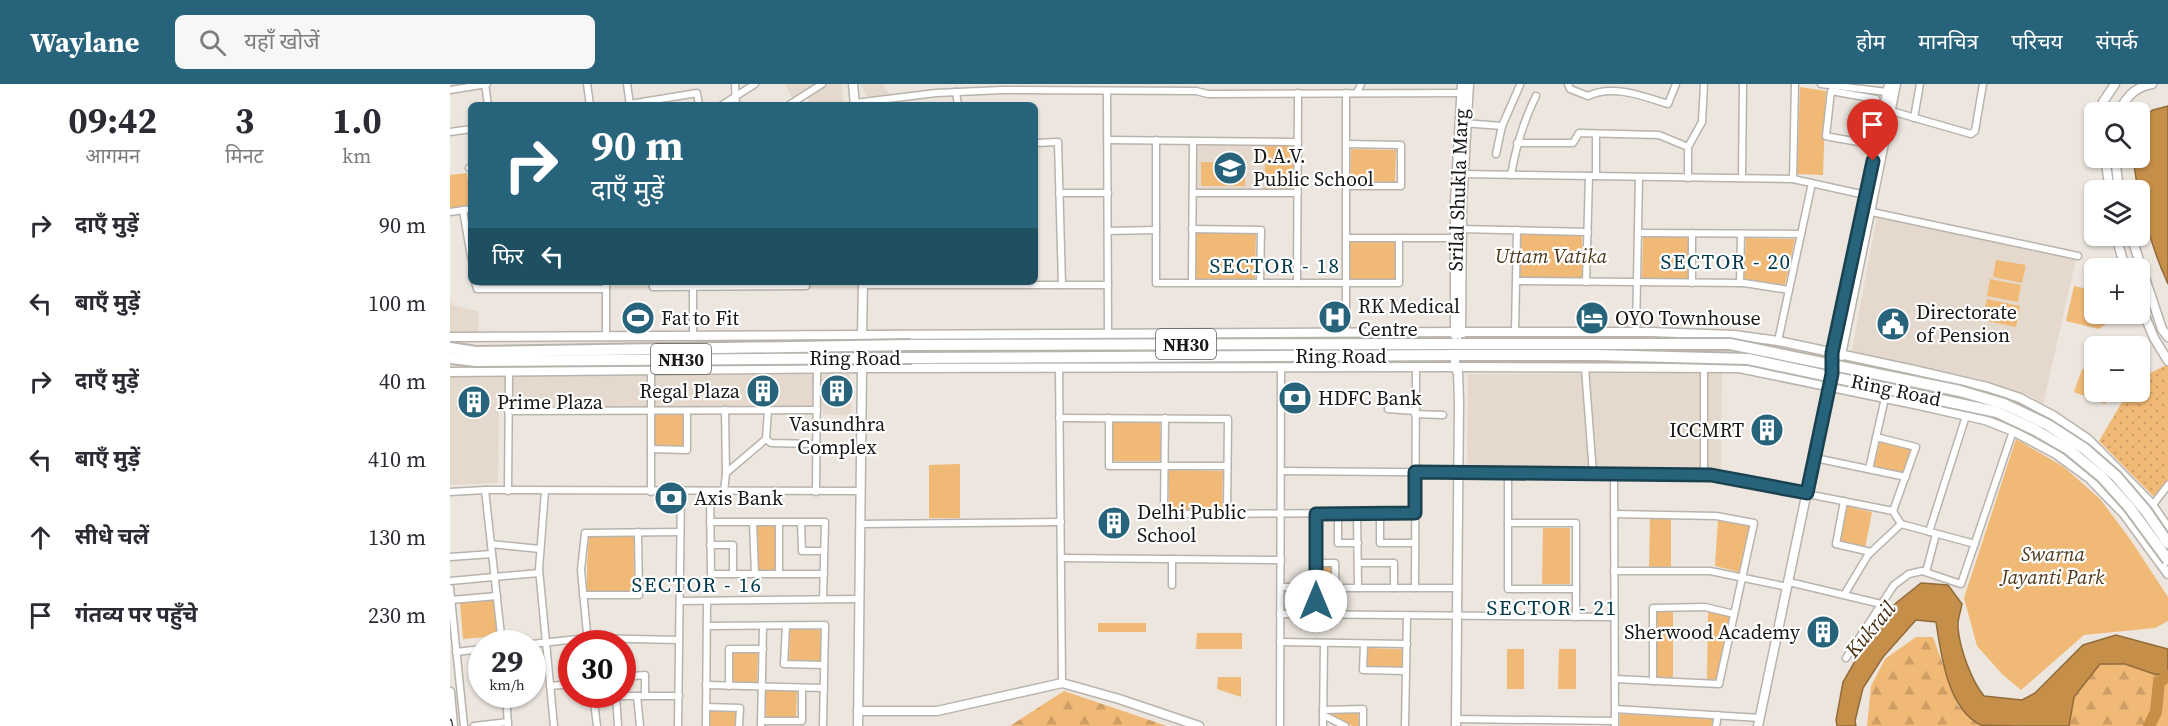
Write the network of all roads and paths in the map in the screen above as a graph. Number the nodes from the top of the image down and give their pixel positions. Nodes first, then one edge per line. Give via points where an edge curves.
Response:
1 (486, 84) edge
2 (587, 84) edge
3 (627, 84) edge
4 (695, 84) edge
5 (735, 84) edge
6 (755, 84) edge
7 (822, 84) edge
8 (853, 84) edge
9 (1188, 84) edge
10 (1228, 84) edge
11 (1254, 84) edge
12 (1283, 84) edge
13 (1325, 84) edge
14 (1360, 84) edge
15 (1568, 84) edge
16 (1676, 84) edge
17 (1704, 84) edge
18 (1743, 84) edge
19 (1795, 84) edge
20 (1821, 84) edge
21 (1896, 84) edge
22 (1920, 84) edge
23 (1983, 84) edge
24 (2115, 84) edge
25 (2152, 84) edge
26 (1520, 86) dead end
27 (2135, 87) edge
28 (1119, 88) edge
29 (1156, 88) edge
30 (1465, 88) edge
31 (1888, 88) edge
32 (450, 90) edge
33 (1107, 91) junction
34 (956, 92) junction
35 (1183, 92) junction
36 (697, 93) junction
37 (1224, 93) junction
38 (1250, 93) junction
39 (1283, 93) junction
40 (1298, 93) junction
41 (1325, 93) junction
42 (1346, 93) junction
43 (1357, 93) junction
44 (736, 96) junction
45 (1536, 96) dead end
46 (488, 102) edge
47 (590, 102) edge
48 (630, 102) edge
49 (660, 102) edge
50 (698, 102) edge
51 (727, 102) edge
52 (736, 102) edge
53 (794, 102) edge
54 (855, 102) edge
55 (872, 102) edge
56 (958, 102) edge
57 (2103, 102) edge
58 (2125, 102) edge
59 (1891, 111) junction
60 (1914, 118) junction
61 (1463, 123) junction
62 (1502, 126) junction
63 (468, 129) edge
64 (450, 132) edge
65 (1596, 134) junction
66 (1108, 140) junction
67 (1156, 140) junction
68 (1193, 141) junction
69 (1038, 142) edge
70 (1298, 142) junction
71 (1517, 143) junction
72 (1346, 144) junction
73 (1872, 144) junction
74 (1688, 147) junction
75 (1496, 154) dead end
76 (1460, 174) junction
77 (1511, 175) junction
78 (1593, 176) junction
79 (1638, 177) junction
80 (1688, 178) junction
81 (1742, 178) junction
82 (1793, 179) junction
83 (1812, 183) junction
84 (1346, 186) junction
85 (1059, 193) junction
86 (1108, 193) junction
87 (1193, 193) junction
88 (1298, 193) junction
89 (1870, 196) junction
90 (468, 209) edge
91 (463, 210) junction
92 (1867, 211) junction
93 (450, 212) edge
94 (1192, 229) junction
95 (1156, 230) junction
96 (1517, 230) junction
97 (1108, 231) junction
98 (1588, 231) junction
99 (1638, 233) junction
100 (1692, 233) junction
101 (1458, 234) junction
102 (1741, 234) junction
103 (1801, 234) junction
104 (1346, 238) junction
105 (1399, 238) junction
106 (468, 239) edge
107 (2134, 246) edge
108 (2078, 256) dead end
109 (1516, 281) junction
110 (1586, 282) junction
111 (1637, 282) junction
112 (1192, 283) junction
113 (1260, 283) junction
114 (1297, 283) junction
115 (1346, 283) junction
116 (1692, 283) junction
117 (1740, 283) junction
118 (1038, 284) edge
119 (476, 285) edge
120 (653, 285) edge
121 (680, 285) edge
122 (693, 285) edge
123 (773, 285) edge
124 (806, 285) edge
125 (862, 285) edge
126 (1062, 285) junction
127 (1108, 285) junction
128 (518, 286) edge
129 (563, 286) edge
130 (606, 286) edge
131 (1789, 290) junction
132 (2148, 324) edge
133 (1458, 332) junction
134 (1515, 332) junction
135 (1636, 332) junction
136 (1346, 333) junction
137 (862, 334) junction
138 (1108, 334) junction
139 (693, 335) junction
140 (509, 336) junction
141 (606, 336) junction
142 (450, 337) edge
143 (2168, 337) edge
144 (1778, 341) junction
145 (1458, 344) junction
146 (450, 348) edge
147 (1837, 354) junction
148 (450, 358) edge
149 (2168, 361) edge
150 (1458, 364) junction
151 (1281, 367) junction
152 (1416, 367) junction
153 (862, 368) junction
154 (1059, 368) junction
155 (1585, 368) junction
156 (1704, 368) junction
157 (817, 369) junction
158 (651, 370) junction
159 (509, 371) junction
160 (450, 372) edge
161 (1829, 386) junction
162 (1885, 398) junction
163 (725, 410) junction
164 (768, 410) junction
165 (817, 410) junction
166 (1388, 410) dead end
167 (508, 411) junction
168 (651, 411) junction
169 (687, 411) junction
170 (1415, 413) junction
171 (1443, 415) dead end
172 (1966, 416) junction
173 (1059, 418) junction
174 (1109, 418) junction
175 (1165, 418) junction
176 (2013, 431) junction
177 (1876, 437) junction
178 (766, 440) junction
179 (816, 444) junction
180 (651, 449) junction
181 (1815, 458) junction
182 (1164, 466) junction
183 (1227, 466) junction
184 (1869, 469) junction
185 (1281, 471) junction
186 (1415, 472) junction
187 (726, 473) junction
188 (1458, 473) junction
189 (1508, 474) junction
190 (1593, 474) junction
191 (1614, 475) junction
192 (1704, 475) junction
193 (1906, 477) junction
194 (2168, 485) edge
195 (485, 490) junction
196 (508, 491) junction
197 (545, 491) junction
198 (860, 491) junction
199 (450, 492) edge
200 (651, 492) junction
201 (681, 492) junction
202 (710, 492) junction
203 (724, 492) junction
204 (816, 492) junction
205 (1807, 493) junction
206 (1844, 501) junction
207 (2152, 506) junction
208 (1893, 511) junction
209 (1415, 513) junction
210 (1227, 514) junction
211 (1316, 514) junction
212 (1338, 514) junction
213 (1357, 514) junction
214 (1380, 514) junction
215 (1614, 514) junction
216 (1281, 515) junction
217 (710, 522) junction
218 (753, 522) junction
219 (779, 522) junction
220 (801, 522) junction
221 (1061, 522) junction
222 (1508, 523) junction
223 (860, 524) junction
224 (1901, 524) junction
225 (2168, 528) edge
226 (638, 532) junction
227 (680, 532) junction
228 (1933, 533) junction
229 (1358, 543) junction
230 (1415, 543) junction
231 (2168, 543) edge
232 (491, 544) junction
233 (1975, 544) junction
234 (710, 545) junction
235 (540, 549) junction
236 (824, 551) junction
237 (1871, 552) junction
238 (492, 554) junction
239 (450, 556) edge
240 (1061, 558) junction
241 (1172, 559) junction
242 (1281, 560) junction
243 (2168, 560) edge
244 (1316, 563) junction
245 (1358, 563) junction
246 (1614, 571) junction
247 (1926, 572) junction
248 (539, 573) junction
249 (733, 574) junction
250 (755, 574) junction
251 (779, 574) junction
252 (824, 574) junction
253 (2168, 574) edge
254 (495, 578) junction
255 (1742, 578) junction
256 (450, 581) edge
257 (1172, 585) dead end
258 (1788, 585) junction
259 (1281, 587) junction
260 (1316, 587) junction
261 (450, 588) edge
262 (1335, 588) junction
263 (1358, 588) junction
264 (1395, 588) junction
265 (1415, 588) junction
266 (1457, 588) junction
267 (1576, 589) junction
268 (583, 595) junction
269 (1844, 595) junction
270 (496, 596) junction
271 (823, 599) junction
272 (859, 599) junction
273 (451, 600) edge
274 (707, 601) junction
275 (680, 602) junction
276 (1881, 604) junction
277 (1280, 614) junction
278 (1316, 614) junction
279 (1734, 614) junction
280 (1336, 615) junction
281 (1407, 616) junction
282 (1457, 617) junction
283 (1576, 617) junction
284 (1614, 617) junction
285 (707, 626) junction
286 (763, 626) junction
287 (786, 626) junction
288 (500, 630) edge
289 (545, 630) edge
290 (587, 630) edge
291 (636, 640) edge
292 (679, 640) junction
293 (546, 642) joint
294 (558, 642) edge
295 (1280, 642) junction
296 (1324, 643) junction
297 (1364, 644) junction
298 (1407, 644) junction
299 (763, 649) junction
300 (468, 651) edge
301 (456, 652) junction
302 (1846, 658) dead end
303 (824, 665) junction
304 (1406, 671) junction
305 (636, 676) edge
306 (1615, 679) junction
307 (1653, 681) junction
308 (1062, 683) junction
309 (558, 685) edge
310 (706, 685) junction
311 (550, 686) junction
312 (729, 686) junction
313 (762, 687) junction
314 (802, 688) junction
315 (824, 688) junction
316 (450, 692) edge
317 (637, 696) junction
318 (645, 696) junction
319 (679, 696) junction
320 (706, 707) junction
321 (507, 708) edge
322 (595, 708) edge
323 (1615, 710) junction
324 (858, 711) junction
325 (1323, 712) junction
326 (1718, 715) junction
327 (1759, 722) edge
328 (1456, 723) edge
329 (1615, 723) edge
330 (508, 724) edge
331 (761, 724) edge
332 (453, 726) edge
333 (464, 726) edge
334 (474, 726) edge
335 (554, 726) edge
336 (597, 726) edge
337 (618, 726) edge
338 (640, 726) edge
339 (678, 726) edge
340 (706, 726) edge
341 (739, 726) edge
342 (823, 726) edge
343 (858, 726) edge
344 (1199, 726) edge
345 (1280, 726) edge
346 (1323, 726) edge
347 (1345, 726) edge
348 (1363, 726) edge
349 (1405, 726) edge
350 (1716, 726) edge

1 - 32 street
1 - 46 street
2 - 47 street
3 - 48 street
4 - 36 street
5 - 44 street
6 - 44 street
7 - 53 street
8 - 54 street
9 - 35 street
10 - 37 street
11 - 38 street
12 - 39 street
13 - 41 street
14 - 43 street
15 - 16 street via 1570,89 1588,96 1598,90 1625,90 1668,104
17 - 74 street via 1702,122
18 - 81 street
19 - 82 street
20 - 31 street
21 - 59 street
22 - 60 street
23 - 60 street via 1974,133
24 - 57 street
25 - 27 street
26 - 62 street
27 - 58 street
28 - 29 street
28 - 33 street
29 - 35 street
30 - 43 street
30 - 61 street, Srilal Shukla Marg
31 - 73 street
33 - 34 street
33 - 66 street
34 - 55 street
34 - 56 street
35 - 37 street
36 - 49 street
36 - 50 street
37 - 38 street
38 - 39 street
39 - 40 street
40 - 41 street
40 - 70 street
41 - 42 street
42 - 43 street
42 - 72 street
44 - 51 street
44 - 52 street
45 - 71 street
59 - 60 street
59 - 89 street
61 - 62 street
61 - 76 street, Srilal Shukla Marg
62 - 75 street
63 - 64 street
65 - 71 street via 1579,133 1573,143
65 - 74 street via 1659,135
65 - 78 street
66 - 67 street
66 - 86 street
67 - 68 street
67 - 95 street
68 - 70 street
68 - 87 street
69 - 85 street via 1058,142
70 - 88 street
71 - 77 street
72 - 84 street
72 - 84 street via 1401,145 1401,186
73 - 73 street via 1826,136 1831,92 1876,99
73 - 89 street
74 - 80 street
76 - 77 street
76 - 101 street, Srilal Shukla Marg
77 - 78 street
78 - 79 street
78 - 98 street
79 - 80 street
79 - 99 street
80 - 81 street
81 - 82 street
82 - 83 street
83 - 89 street
83 - 103 street
84 - 104 street
85 - 86 street
85 - 126 street
86 - 97 street
87 - 88 street
87 - 94 street
88 - 114 street
89 - 92 street
90 - 91 street
91 - 93 street
91 - 106 street
92 - 108 street
92 - 147 street
94 - 112 street
94 - 113 street via 1261,230
95 - 97 street
95 - 112 street via 1156,283
96 - 98 street
96 - 101 street
96 - 109 street
97 - 127 street
98 - 110 street
99 - 100 street
99 - 111 street
100 - 102 street
100 - 116 street
101 - 105 street
101 - 133 street, Srilal Shukla Marg
102 - 103 street
102 - 117 street
103 - 131 street
104 - 105 street
104 - 115 street
105 - 115 street via 1399,283
107 - 143 street
109 - 110 street
109 - 134 street
110 - 111 street
111 - 116 street
111 - 135 street
112 - 113 street
113 - 114 street
114 - 115 street
115 - 136 street
116 - 117 street
117 - 131 street
118 - 126 street
119 - 128 street via 477,289
120 - 121 street
122 - 139 street
123 - 124 street
125 - 137 street
126 - 127 street
127 - 138 street
128 - 129 street
129 - 130 street
130 - 141 street
131 - 144 street
132 - 149 street
133 - 134 street, Ring Road
133 - 136 street, Ring Road
133 - 145 street, Srilal Shukla Marg
134 - 135 street, Ring Road
135 - 144 street, Ring Road via 1734,335
136 - 138 street, Ring Road
137 - 138 street, Ring Road
137 - 139 street, Ring Road
139 - 141 street, Ring Road
140 - 141 street, Ring Road
140 - 142 street, Ring Road
140 - 159 street
144 - 147 street, Ring Road
145 - 146 highway, Ring Road / NH30, bridge via 911,345 476,352
145 - 231 highway, Ring Road / NH30, bridge via 1730,344 1960,391 2013,408 2085,449 2116,476
147 - 161 street
147 - 207 street, Ring Road via 1983,386 2020,398 2088,439
148 - 150 highway, Ring Road / NH30, bridge
150 - 152 street
150 - 155 street
150 - 188 street
150 - 243 highway, Ring Road / NH30, bridge via 1595,355 1748,359 1997,412 2068,449 2102,477
151 - 152 street
151 - 154 street
151 - 185 street
152 - 170 street
153 - 154 street
153 - 157 street
153 - 198 street
154 - 173 street
155 - 156 street
155 - 190 street
156 - 161 street via 1739,369
156 - 192 street
157 - 158 street
157 - 165 street
158 - 159 street
158 - 168 street
159 - 160 street
159 - 167 street
161 - 162 street
161 - 181 street
162 - 172 street
162 - 177 street
163 - 164 street
163 - 169 street
163 - 187 street
164 - 165 street
164 - 178 street
165 - 179 street
166 - 170 street
167 - 168 street
167 - 196 street
168 - 169 street
168 - 180 street
169 - 180 street via 687,450
170 - 171 street
170 - 186 street
172 - 176 street
172 - 228 street
173 - 174 street
173 - 221 street
174 - 175 street
174 - 182 street via 1108,466
175 - 182 street
175 - 183 street via 1228,418
176 - 233 street
176 - 253 street via 2056,454 2089,478 2124,514
177 - 184 street
177 - 193 street via 1916,447
178 - 179 street
178 - 187 street
179 - 204 street
180 - 200 street
181 - 184 street
181 - 205 street
182 - 183 street
182 - 210 street via 1164,514
183 - 210 street
184 - 193 street
185 - 186 street
185 - 216 street
186 - 188 street
186 - 209 street
187 - 203 street
188 - 189 street
188 - 266 street
189 - 190 street
189 - 222 street
190 - 191 street
191 - 192 street
191 - 215 street
192 - 205 street
193 - 208 street
194 - 207 street
195 - 196 street
195 - 199 street
195 - 232 street
196 - 197 street
197 - 200 street
197 - 235 street
198 - 204 street
198 - 223 street
200 - 201 street
201 - 202 street
201 - 227 street
202 - 203 street
202 - 217 street
203 - 204 street
205 - 206 street
205 - 258 street
206 - 208 street
206 - 237 street via 1836,544
207 - 225 street, Ring Road
208 - 224 street
209 - 214 street
209 - 230 street
210 - 216 street
211 - 212 street
211 - 216 street
211 - 244 street
212 - 213 street
212 - 229 street via 1338,543
213 - 214 street
213 - 229 street
214 - 230 street via 1380,543
215 - 246 street
215 - 255 street via 1716,516 1754,523
216 - 242 street
217 - 218 street
217 - 234 street
218 - 219 street
218 - 250 street
219 - 220 street
219 - 251 street
220 - 236 street via 802,551
220 - 236 street via 825,522
221 - 223 street
221 - 240 street
222 - 267 street via 1576,524
222 - 267 street via 1508,589
223 - 272 street
224 - 228 street
224 - 237 street
226 - 227 street
226 - 268 street via 585,532
226 - 268 street via 639,595
227 - 275 street
228 - 233 street
228 - 247 street
229 - 245 street
230 - 265 street
232 - 235 street
232 - 238 street
233 - 247 street via 1961,584
234 - 249 street via 711,574
234 - 249 street via 733,545
235 - 248 street
236 - 252 street
237 - 269 street
238 - 239 street
238 - 254 street
240 - 241 street
240 - 308 street
241 - 242 street
241 - 257 street
242 - 259 street
244 - 260 street
244 - 262 street via 1335,563
245 - 263 street
245 - 264 street via 1394,563
246 - 255 street via 1710,571
246 - 284 street
247 - 276 street via 1909,574 1894,585
248 - 254 street
248 - 289 street
249 - 250 street
250 - 251 street
251 - 252 street
252 - 271 street
254 - 256 street
254 - 270 street
255 - 258 street
255 - 279 street
258 - 269 street
258 - 327 street
259 - 260 street
259 - 277 street
260 - 278 street
261 - 273 street
262 - 263 street
262 - 280 street
263 - 264 street
264 - 265 street
265 - 266 street
266 - 282 street
267 - 283 street
268 - 290 street
269 - 276 street
270 - 273 street
270 - 288 street
271 - 272 street
271 - 274 street
272 - 324 street
273 - 301 street
274 - 275 street
274 - 285 street
275 - 292 street
276 - 302 street
277 - 278 street
277 - 295 street
278 - 280 street
279 - 307 street via 1719,684
279 - 307 street via 1705,608 1653,608
280 - 281 street
281 - 282 street
281 - 298 street
282 - 283 street
282 - 328 street
283 - 284 street
284 - 306 street
285 - 286 street
285 - 310 street
286 - 287 street
286 - 299 street
287 - 303 street via 784,664
287 - 303 street via 825,625
291 - 292 street
292 - 319 street
293 - 294 street
293 - 311 street
295 - 296 street
295 - 345 street
296 - 297 street
296 - 325 street
297 - 298 street
297 - 304 street via 1363,670
298 - 304 street
299 - 312 street via 729,649
299 - 313 street
300 - 301 street
301 - 333 street
303 - 315 street
304 - 349 street
305 - 318 street via 645,675
306 - 307 street
306 - 323 street
308 - 324 street via 937,711
308 - 344 street
309 - 311 street
310 - 312 street
310 - 320 street
311 - 335 street
312 - 313 street
313 - 314 street
313 - 331 street
314 - 315 street
314 - 331 street via 802,722
315 - 342 street
316 - 332 street
317 - 318 street
317 - 337 street via 616,696
317 - 338 street
318 - 319 street
319 - 339 street
320 - 340 street
320 - 341 street via 740,708
321 - 330 street
322 - 336 street
323 - 326 street
323 - 329 street
324 - 343 street
325 - 346 street
325 - 347 street
325 - 348 street via 1363,709
326 - 327 street
326 - 350 street
328 - 329 street
330 - 334 street

